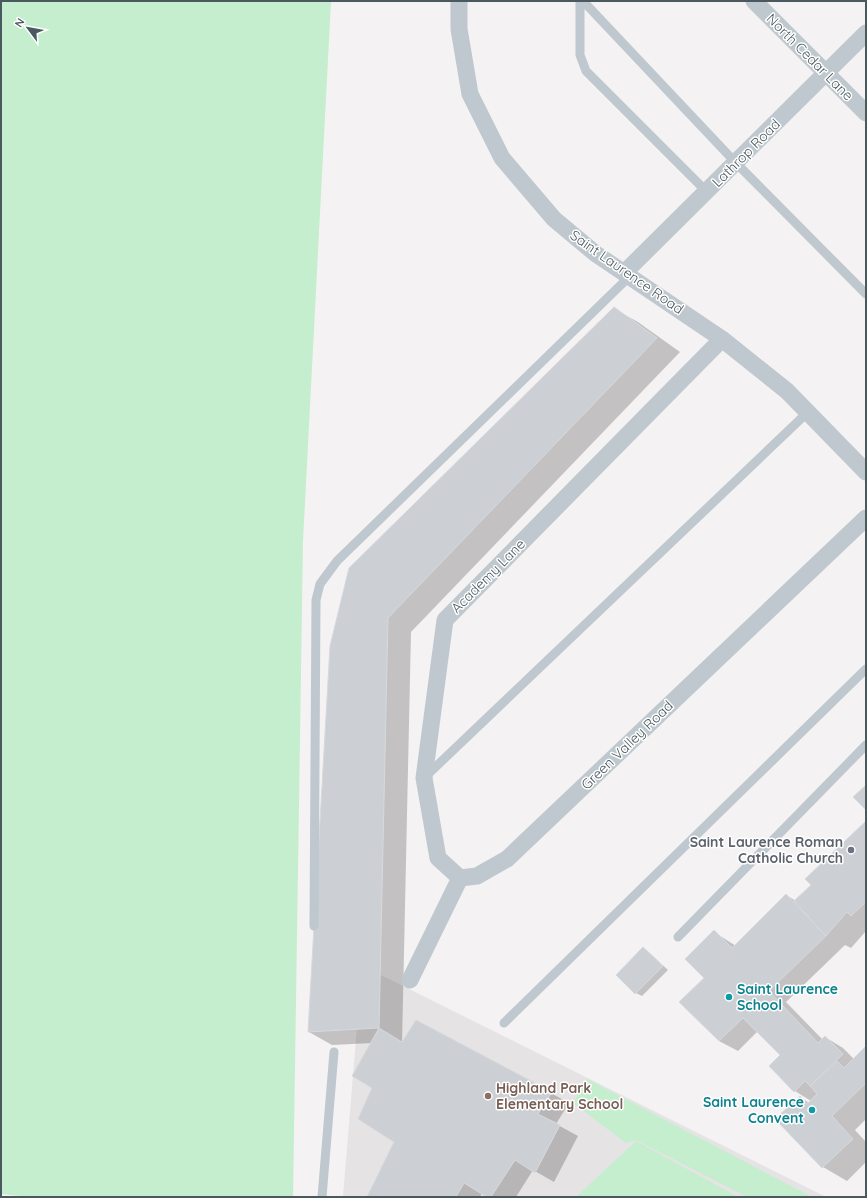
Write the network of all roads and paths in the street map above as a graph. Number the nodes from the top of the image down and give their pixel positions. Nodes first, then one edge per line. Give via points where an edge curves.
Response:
1 (459, 1) edge
2 (580, 1) edge
3 (583, 1) edge
4 (754, 1) edge
5 (866, 33) edge
6 (828, 74) junction
7 (866, 113) edge
8 (736, 163) junction
9 (707, 192) junction
10 (627, 274) junction
11 (866, 294) edge
12 (722, 339) junction
13 (808, 412) junction
14 (866, 472) edge
15 (866, 518) edge
16 (866, 669) edge
17 (866, 745) edge
18 (424, 778) junction
19 (460, 878) junction
20 (314, 926) dead end
21 (678, 937) dead end
22 (410, 980) dead end
23 (504, 1023) dead end
24 (334, 1052) dead end
25 (322, 1197) edge

1 - 10 street, Saint Laurence Road via 459,29 470,94 502,158 554,219 596,254
2 - 9 lane via 580,55 586,71
3 - 8 lane
4 - 6 street, North Cedar Lane
5 - 6 street, Lathrop Road
6 - 7 street, North Cedar Lane
6 - 8 street, Lathrop Road
8 - 9 street, Lathrop Road
8 - 11 lane
9 - 10 street, Lathrop Road
10 - 12 street, Saint Laurence Road
10 - 20 lane via 337,560 320,584 316,600
12 - 13 street, Saint Laurence Road via 787,391
12 - 18 street, Academy Lane via 445,620
13 - 14 street, Saint Laurence Road
13 - 18 lane
15 - 19 street, Green Valley Road via 507,859 477,876
16 - 23 lane
17 - 21 lane
18 - 19 street, Academy Lane via 438,858
19 - 22 street
24 - 25 lane

